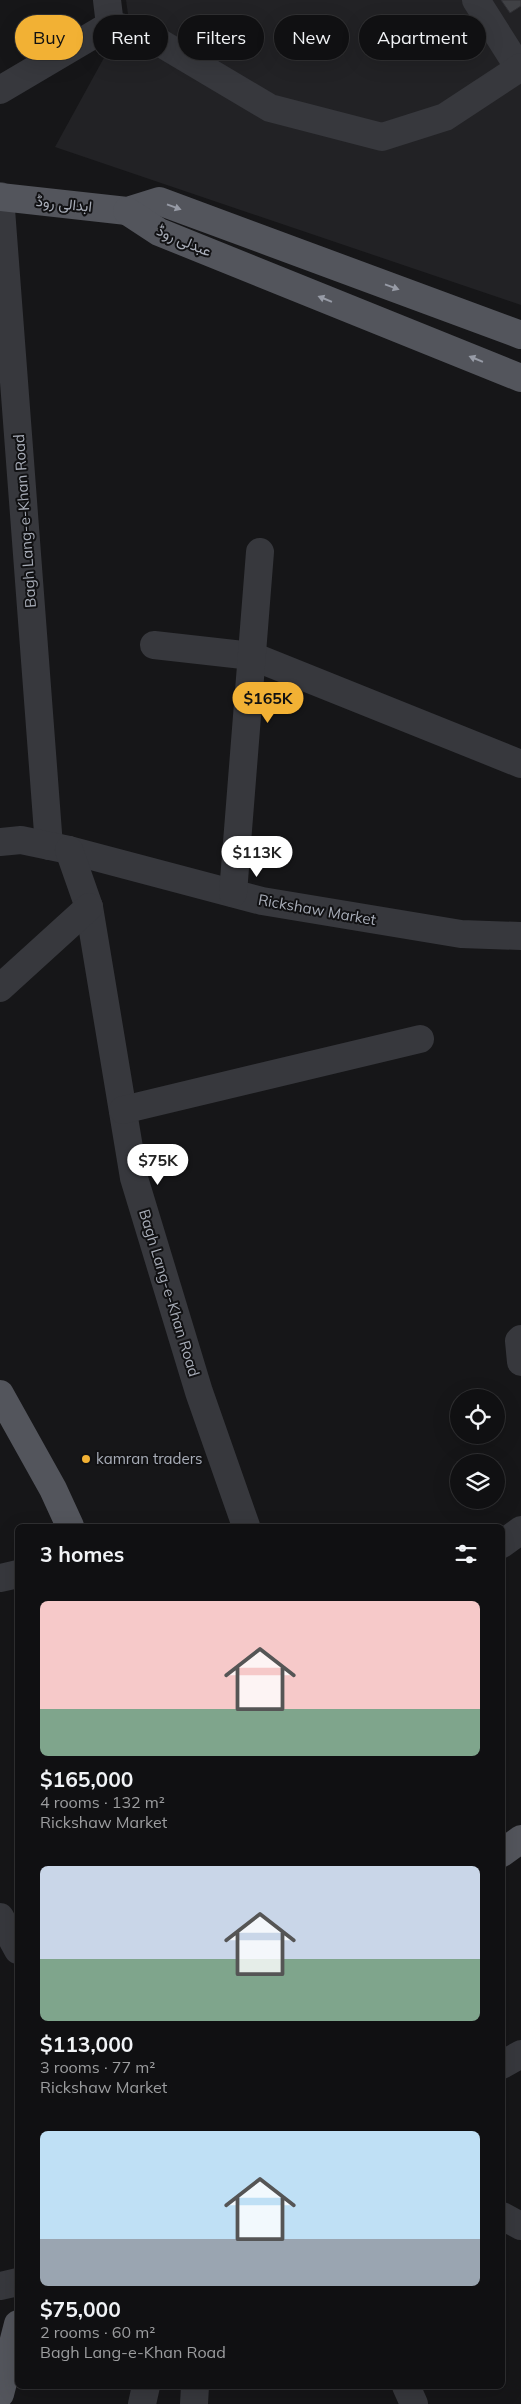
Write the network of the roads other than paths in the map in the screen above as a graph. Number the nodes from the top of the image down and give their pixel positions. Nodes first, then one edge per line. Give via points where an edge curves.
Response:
1 (476, 0) edge
2 (108, 13) edge
3 (520, 68) edge
4 (0, 90) edge
5 (0, 197) edge
6 (127, 211) junction
7 (521, 335) edge
8 (521, 378) edge
9 (260, 552) dead end
10 (154, 645) dead end
11 (252, 656) junction
12 (521, 764) edge
13 (0, 842) edge
14 (59, 848) junction
15 (233, 893) junction
16 (89, 907) junction
17 (521, 936) edge
18 (0, 988) edge
19 (420, 1039) dead end
20 (122, 1110) junction
21 (521, 1339) edge
22 (521, 1362) edge
23 (0, 1394) edge
24 (69, 1524) edge
25 (245, 1524) edge
26 (521, 1530) edge
27 (505, 1542) edge
28 (15, 1575) edge
29 (0, 1578) edge
30 (521, 1839) edge
31 (505, 1851) edge
32 (0, 1917) edge
33 (15, 1944) edge
34 (521, 2054) edge
35 (505, 2063) edge
36 (505, 2218) edge
37 (521, 2226) edge
38 (15, 2283) edge
39 (0, 2286) edge
40 (15, 2336) edge
41 (145, 2389) edge
42 (195, 2389) edge
43 (407, 2389) edge
44 (0, 2394) edge
45 (142, 2404) edge
46 (194, 2404) edge
47 (414, 2404) edge

1 - 3 street
2 - 3 street via 270,108 382,137 445,117
2 - 4 street
5 - 6 main road, ابدالی روڈ
5 - 14 street, Bagh Lang-e-Khan Road
6 -> 7 main road, عبدلی روڈ via 158,202
8 -> 6 main road, عبدلی روڈ via 159,232
9 - 11 street
10 - 11 street
11 - 12 street
11 - 15 street
13 - 14 street, Rickshaw Market via 21,840
14 - 15 street, Rickshaw Market
14 - 16 street, Bagh Lang-e-Khan Road
15 - 17 street, Rickshaw Market via 262,901 461,934
16 - 18 street
16 - 20 street, Bagh Lang-e-Khan Road
19 - 20 street
20 - 25 street, Bagh Lang-e-Khan Road via 134,1178 199,1392
21 - 22 street
23 - 24 main road
26 - 27 street
28 - 29 street
30 - 31 main road
32 - 33 street
34 - 35 street
36 - 37 street
38 - 39 street
40 - 44 main road
41 - 45 street
42 - 46 street
43 - 47 street

